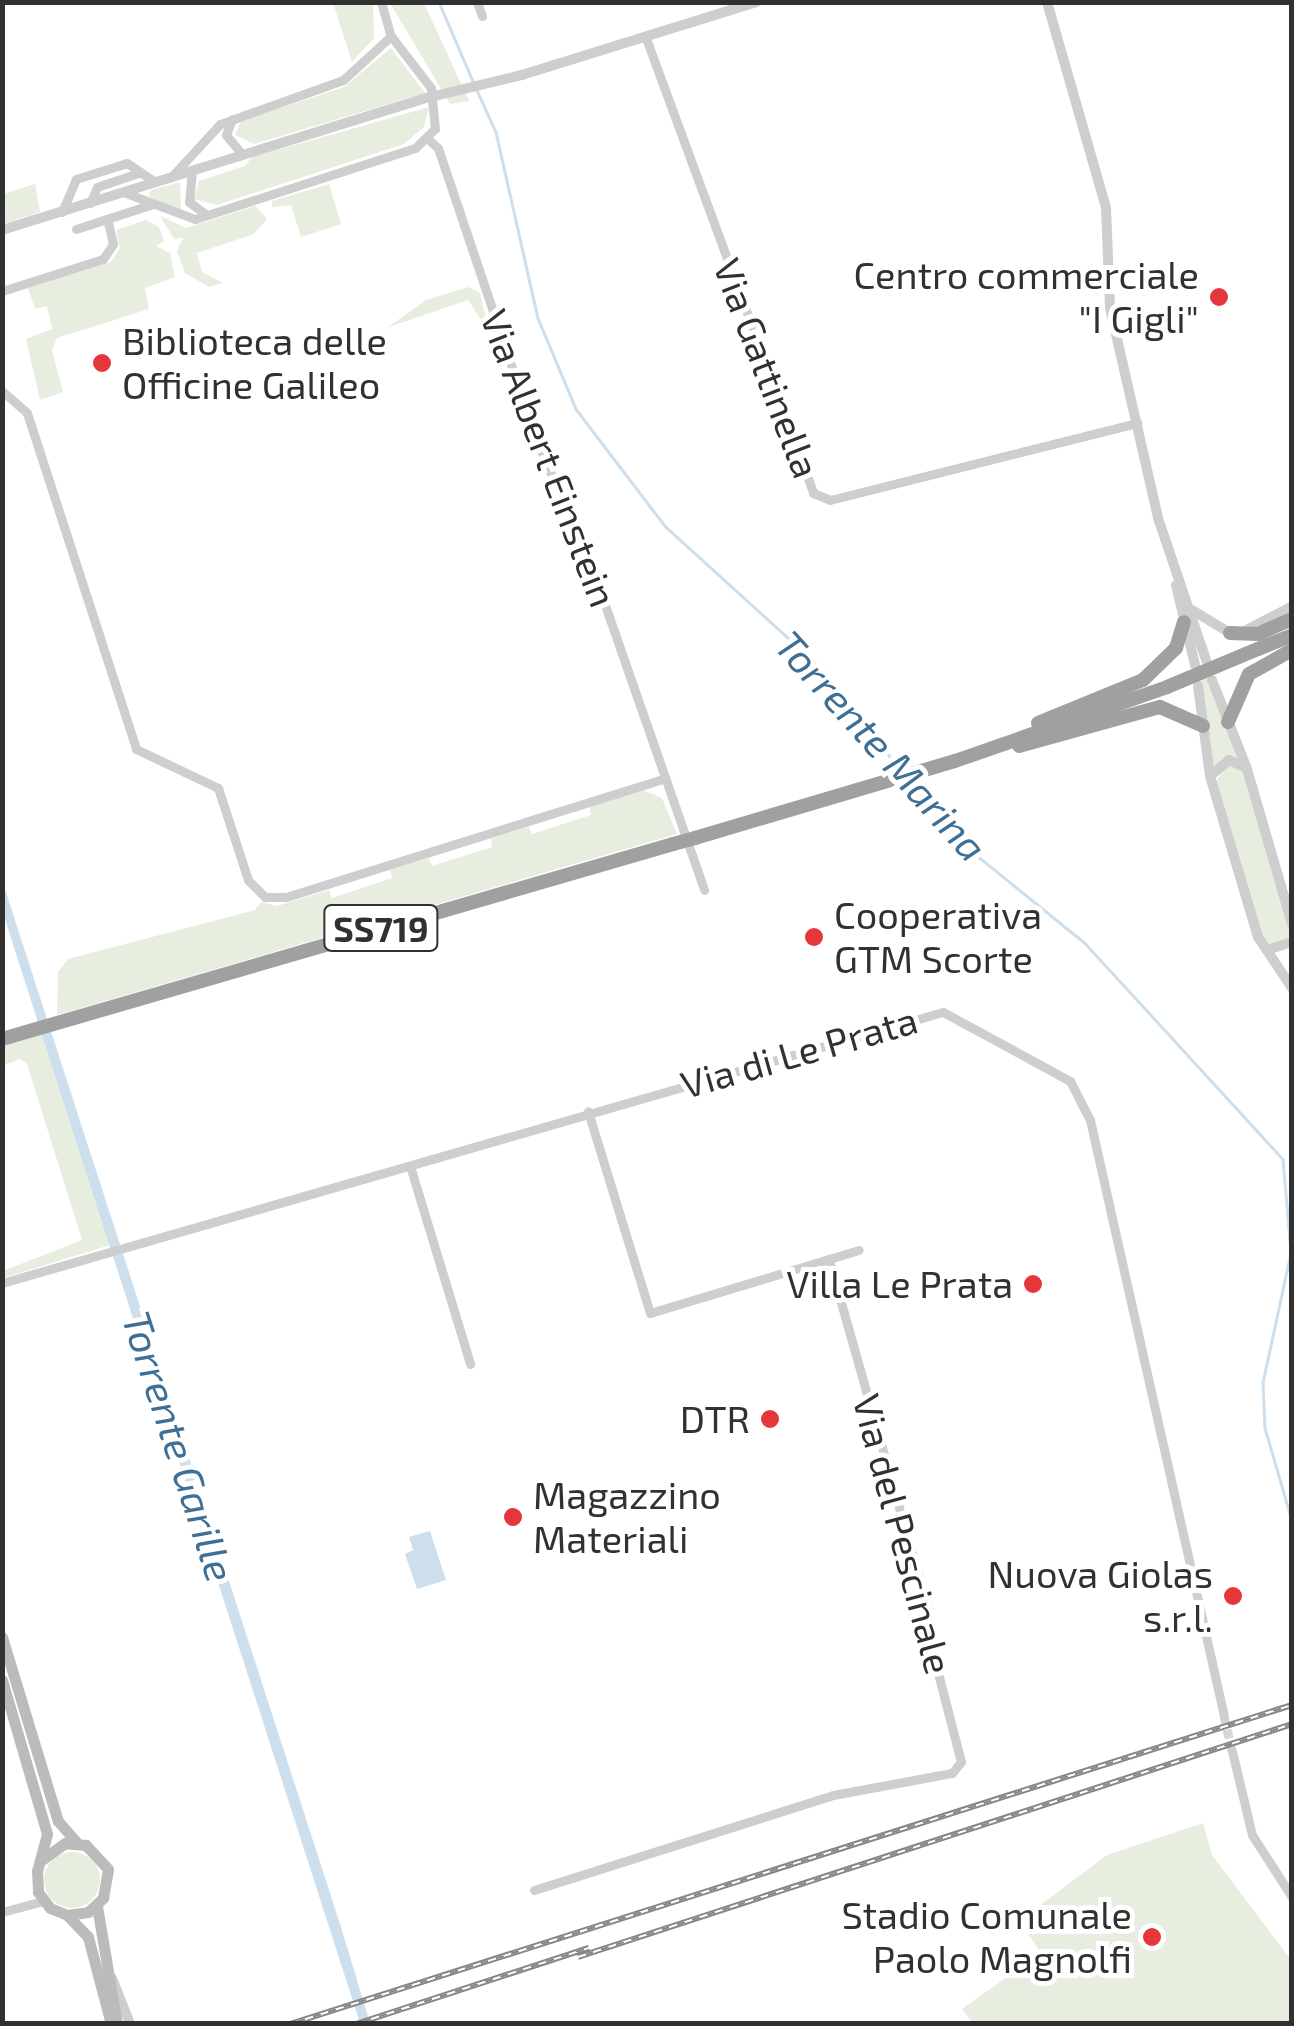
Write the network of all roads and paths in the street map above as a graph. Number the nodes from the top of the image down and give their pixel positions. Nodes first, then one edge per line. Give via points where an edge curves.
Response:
1 (382, 2) edge
2 (477, 2) edge
3 (756, 2) edge
4 (1047, 2) edge
5 (482, 16) dead end
6 (391, 36) junction
7 (647, 42) junction
8 (232, 118) junction
9 (429, 140) junction
10 (242, 154) junction
11 (192, 170) junction
12 (141, 172) junction
13 (172, 176) junction
14 (155, 182) junction
15 (123, 192) junction
16 (90, 203) junction
17 (150, 204) junction
18 (62, 212) junction
19 (207, 215) junction
20 (107, 218) junction
21 (76, 229) dead end
22 (2, 230) edge
23 (2, 291) edge
24 (2, 391) edge
25 (1137, 423) junction
26 (1289, 611) edge
27 (1188, 616) junction
28 (1230, 632) joint
29 (1292, 635) edge
30 (1292, 650) edge
31 (1201, 662) dead end
32 (1212, 680) dead end
33 (1198, 686) dead end
34 (1228, 722) junction
35 (1203, 726) junction
36 (957, 760) junction
37 (1247, 769) junction
38 (1210, 776) junction
39 (662, 779) junction
40 (704, 890) dead end
41 (1292, 924) edge
42 (1292, 942) edge
43 (1267, 950) junction
44 (1292, 988) edge
45 (2, 1038) edge
46 (588, 1111) junction
47 (410, 1166) junction
48 (858, 1250) dead end
49 (829, 1259) junction
50 (2, 1283) edge
51 (470, 1364) dead end
52 (2, 1638) edge
53 (2, 1680) edge
54 (1224, 1716) tunnel mouth
55 (1232, 1751) tunnel mouth
56 (76, 1842) junction
57 (40, 1861) junction
58 (534, 1890) dead end
59 (1292, 1897) edge
60 (43, 1901) junction
61 (97, 1906) junction
62 (2, 1912) edge
63 (67, 1915) junction
64 (108, 1968) junction
65 (114, 2024) edge
66 (130, 2024) edge

1 - 6 street, Via Albert Einstein
2 - 5 street
3 - 7 street
4 - 25 street via 1106,208 1110,308
6 - 8 street via 343,80
6 - 9 street, Via Albert Einstein via 431,88 437,120
7 - 10 street, bridge via 422,99
7 - 25 street, Via Gattinella via 813,493 830,500
8 - 10 street via 226,135
8 - 13 street
9 - 19 street
9 - 39 street, Via Albert Einstein via 438,148 534,434 597,582
10 - 11 street
11 - 13 street
11 - 19 street via 190,202
12 - 14 street
12 - 16 street via 97,188
12 - 18 street via 126,163 76,179
13 - 14 street
14 - 15 street
15 - 16 street
15 - 17 street
16 - 18 street
17 - 19 street via 181,218
17 - 20 street
18 - 22 street
20 - 21 street
20 - 23 street via 114,237 109,255
24 - 39 street via 27,414 136,749 218,788 248,880 264,897 286,898
25 - 27 street
26 - 28 highway via 1258,634
27 - 28 street
27 - 31 street
27 - 36 highway via 1176,648 1143,680
29 - 36 highway, SS719, bridge via 1167,687
30 - 34 highway via 1249,674
32 - 34 street
33 - 35 street
34 - 37 street
35 - 36 highway via 1160,708
35 - 38 street
36 - 45 highway, SS719, bridge
37 - 38 street via 1229,760
37 - 41 street
38 - 43 street
39 - 40 street, Via Albert Einstein
42 - 43 street
43 - 44 street
46 - 47 street, Via di Le Prata
46 - 49 street via 650,1313
46 - 54 street, Via di Le Prata via 943,1012 1070,1081 1090,1120
47 - 50 street, Via di Le Prata
47 - 51 street
48 - 49 street
49 - 58 street, Via del Pescinale via 928,1610 927,1631 961,1762 952,1773 833,1795
52 - 56 main road via 58,1821
53 - 57 main road via 45,1823
55 - 59 street via 1252,1835
56 - 57 main road via 55,1846
56 - 61 main road via 96,1850 108,1868 108,1889
57 - 60 main road via 36,1881
60 - 62 street
60 - 63 main road
61 - 63 main road
61 - 64 main road
63 - 65 main road via 88,1938
64 - 65 main road
64 - 66 street

